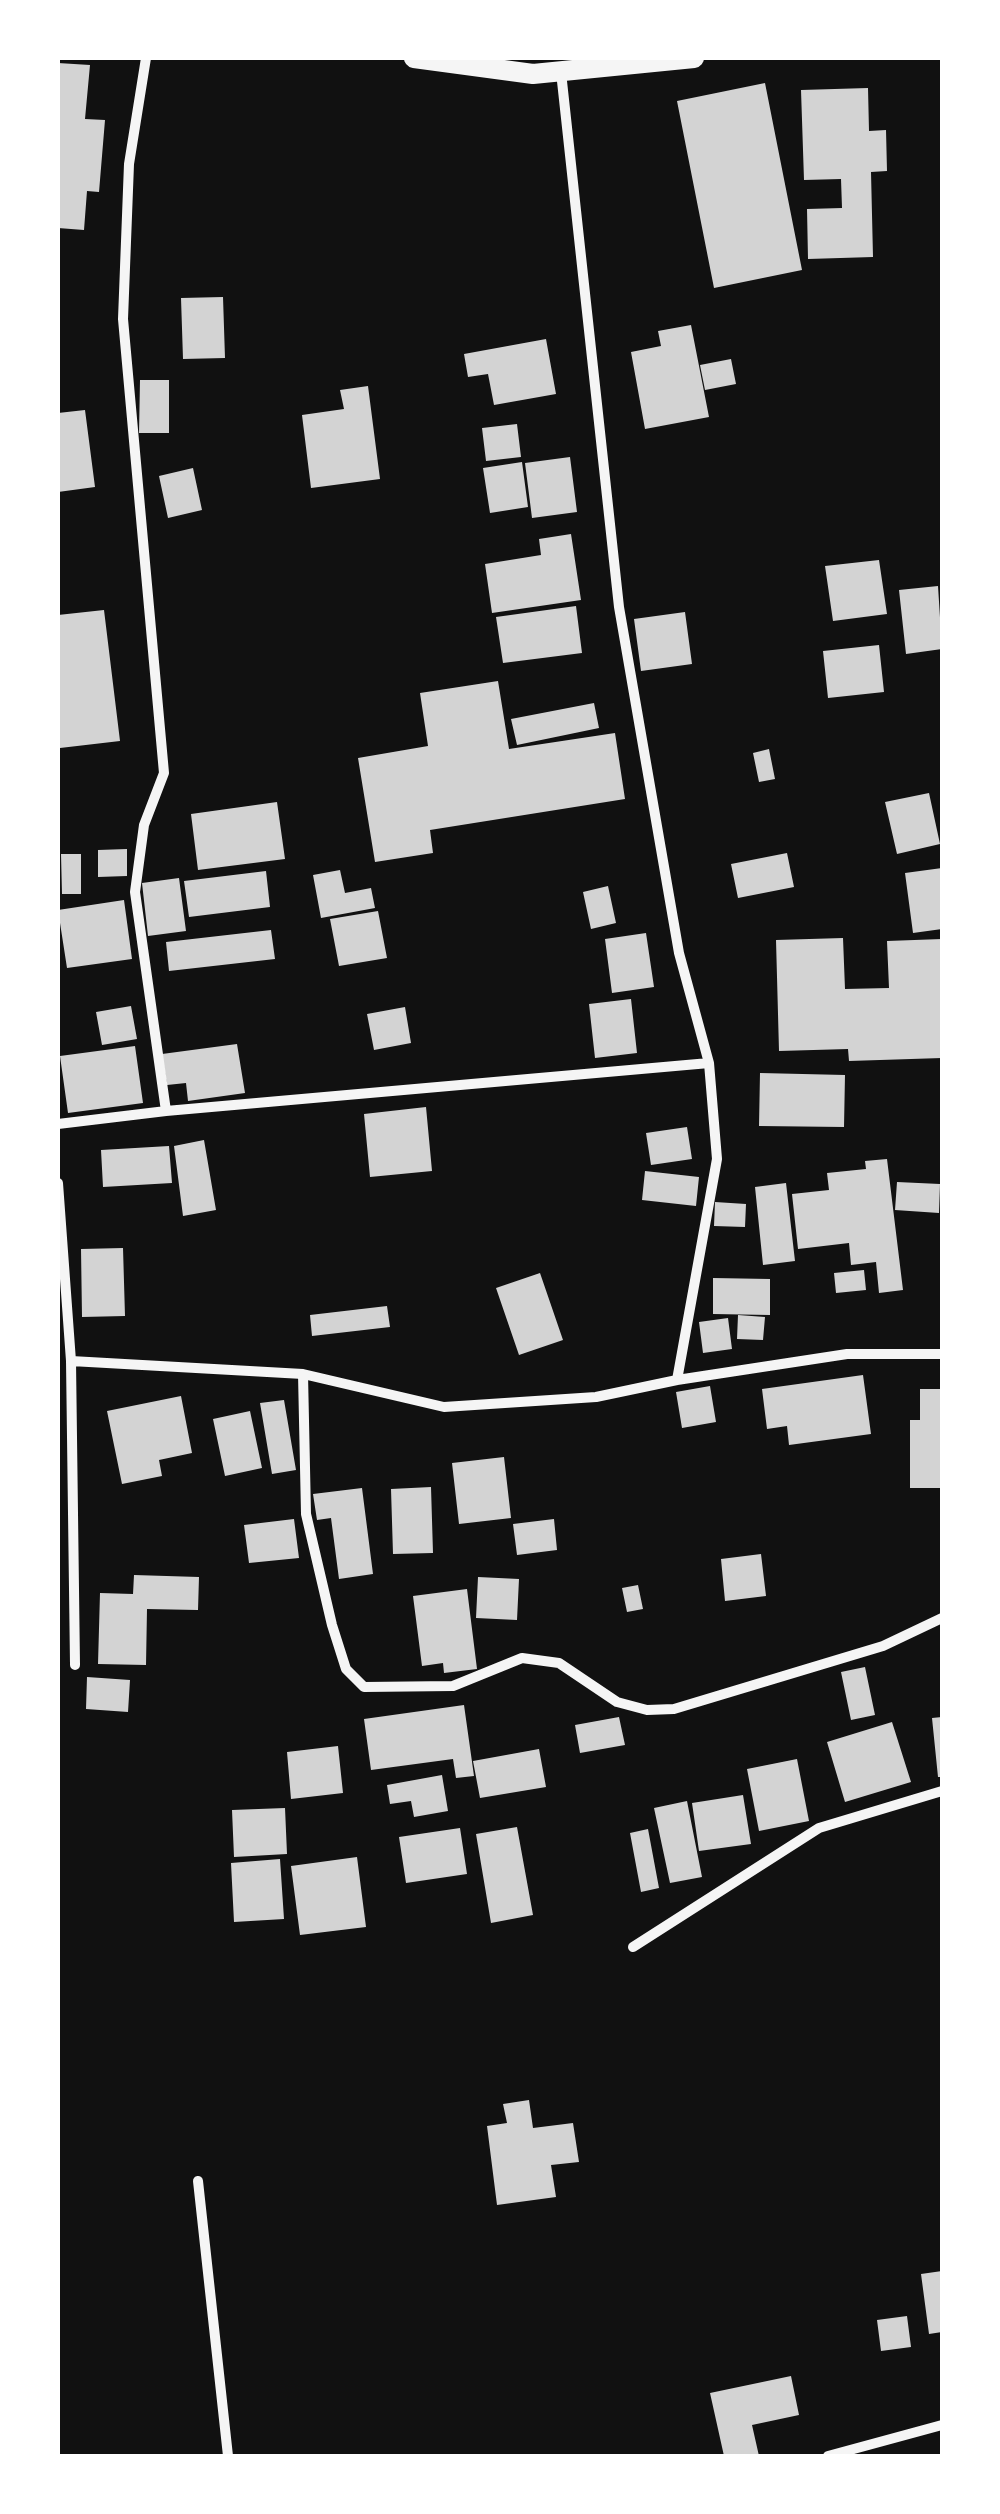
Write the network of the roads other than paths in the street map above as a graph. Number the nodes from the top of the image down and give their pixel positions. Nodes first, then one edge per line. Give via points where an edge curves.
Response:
1 (146, 58) edge
2 (414, 58) edge
3 (694, 58) edge
4 (561, 72) junction
5 (709, 1063) junction
6 (166, 1111) junction
7 (58, 1124) edge
8 (58, 1183) edge
9 (942, 1354) edge
10 (71, 1361) junction
11 (303, 1374) junction
12 (676, 1380) junction
13 (942, 1618) edge
14 (75, 1666) dead end
15 (942, 1791) edge
16 (633, 1948) dead end
17 (198, 2181) dead end
18 (942, 2425) edge
19 (228, 2456) edge
20 (828, 2456) edge

1 - 6 street via 129,164 122,319 164,774 144,824 134,892
2 - 4 main road
3 - 4 main road
4 - 5 street via 619,606 679,953
5 - 6 street
5 - 12 street via 717,1159
6 - 7 street
8 - 10 street
9 - 12 street via 847,1354
10 - 11 street
10 - 14 street
11 - 12 street via 444,1407 596,1397
11 - 13 street via 306,1514 346,1670 364,1687 453,1686 522,1658 559,1663 617,1702 674,1709 883,1646
15 - 16 street via 819,1828
17 - 19 street
18 - 20 street

